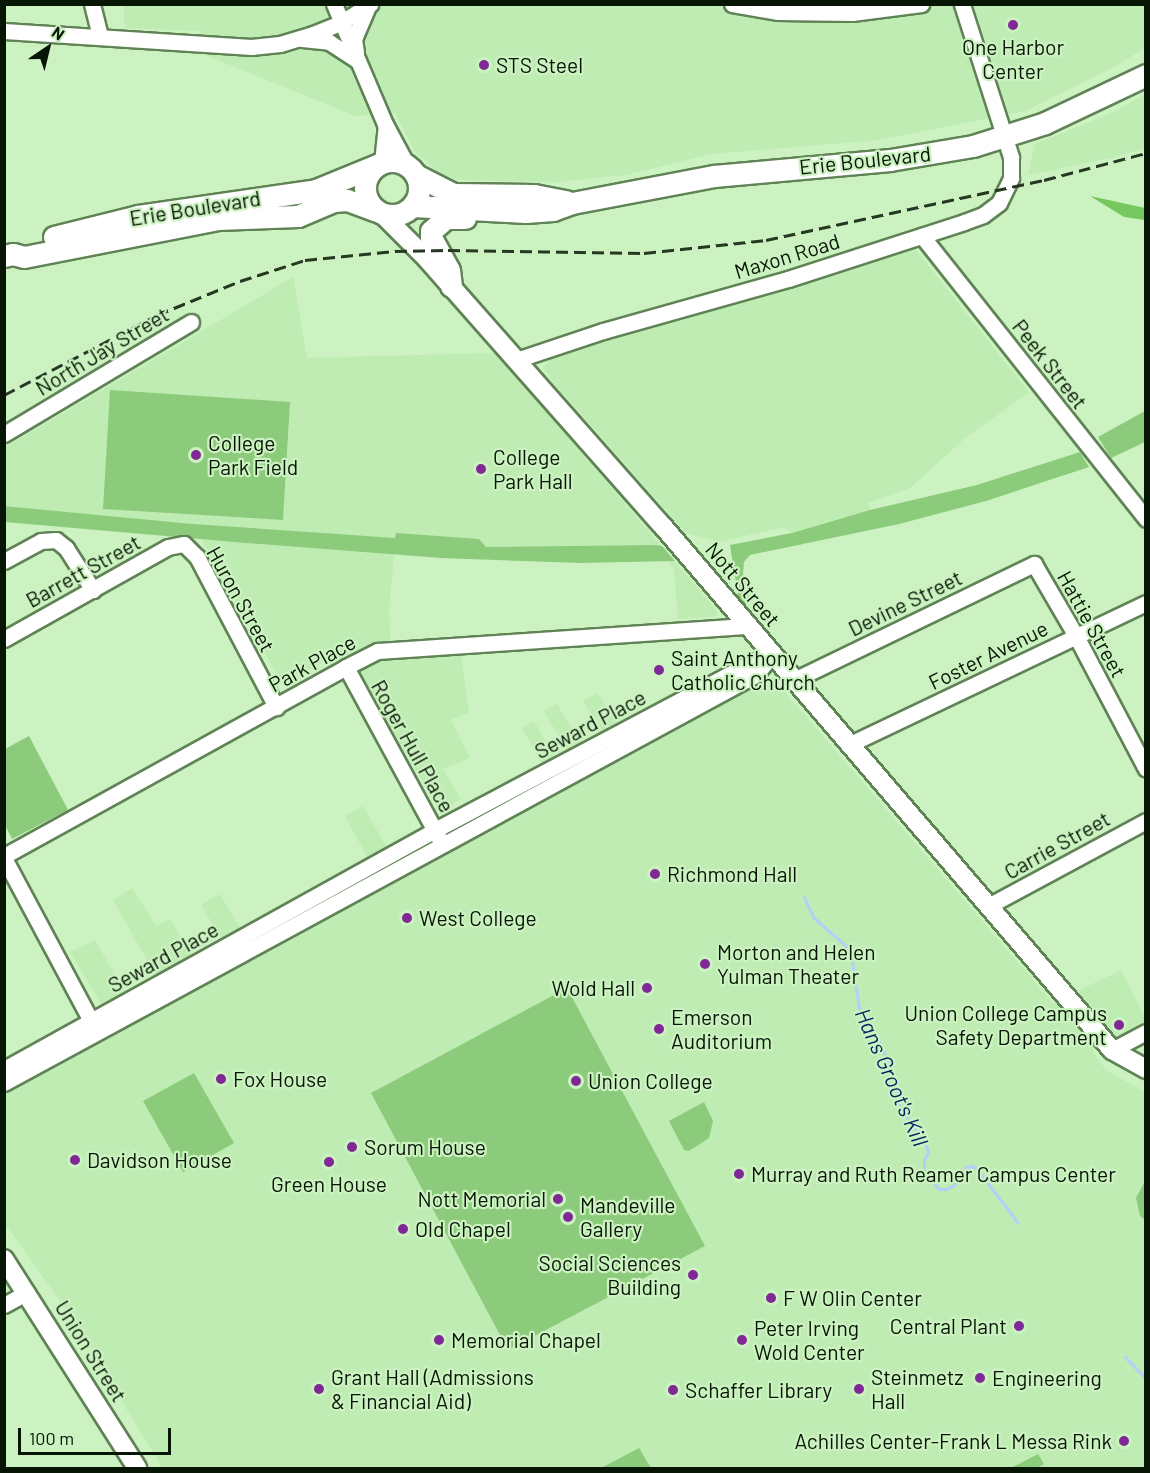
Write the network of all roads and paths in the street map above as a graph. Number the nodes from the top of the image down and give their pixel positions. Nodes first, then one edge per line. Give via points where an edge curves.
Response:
1 (92, 4) edge
2 (334, 4) edge
3 (732, 4) edge
4 (921, 4) edge
5 (962, 4) edge
6 (369, 5) edge
7 (340, 23) junction
8 (4, 31) edge
9 (100, 37) junction
10 (296, 39) junction
11 (357, 60) junction
12 (1146, 75) edge
13 (386, 126) junction
14 (1005, 137) junction
15 (379, 163) junction
16 (412, 170) junction
17 (572, 203) junction
18 (410, 208) junction
19 (482, 209) junction
20 (379, 212) junction
21 (922, 236) junction
22 (9, 255) edge
23 (427, 259) junction
24 (451, 286) junction
25 (191, 322) dead end
26 (516, 360) junction
27 (4, 434) edge
28 (1146, 519) edge
29 (184, 544) joint
30 (4, 561) edge
31 (1034, 564) joint
32 (93, 590) junction
33 (1146, 603) edge
34 (749, 626) junction
35 (1076, 636) junction
36 (4, 639) edge
37 (773, 654) junction
38 (346, 667) junction
39 (794, 680) junction
40 (276, 707) junction
41 (848, 745) junction
42 (1146, 769) edge
43 (1146, 821) edge
44 (435, 830) junction
45 (442, 845) junction
46 (4, 857) edge
47 (988, 906) junction
48 (95, 1027) junction
49 (1146, 1032) edge
50 (1112, 1050) junction
51 (4, 1069) edge
52 (1146, 1069) edge
53 (4, 1083) edge
54 (4, 1259) edge
55 (27, 1292) junction
56 (4, 1305) edge
57 (137, 1468) edge

1 - 9 street
2 - 7 street
3 - 4 street via 778,12 852,13
5 - 14 street, Maxon Road
6 - 7 street
6 - 11 street via 354,39
7 - 10 street
7 - 11 street
8 - 9 street
9 - 10 street via 251,47
10 - 11 street via 329,42
11 - 13 street
12 - 14 highway, Erie Boulevard via 1080,109
13 - 15 street
13 - 16 street
14 - 17 highway, Erie Boulevard via 973,147 890,160 714,176
14 - 21 street, Maxon Road via 1011,157 1011,178 999,203 983,215
15 - 16 highway via 392,160
15 - 20 highway via 367,176 364,190
15 - 22 highway, Erie Boulevard via 316,190 138,216 22,246
16 - 17 highway, Erie Boulevard via 453,194 534,195
16 - 18 highway via 419,192
17 - 19 highway, Erie Boulevard via 554,210 526,212
18 - 19 highway, Erie Boulevard
18 - 20 highway via 398,215
18 - 23 main road, Nott Street via 415,242
19 - 24 highway via 474,218 446,218 431,231 449,270
20 - 22 highway, Erie Boulevard via 347,200 334,201 298,216 218,219 24,257
20 - 23 main road, Nott Street
21 - 26 street, Maxon Road
21 - 28 street, Peek Street
23 - 24 main road, Nott Street
24 - 26 main road, Nott Street
25 - 27 street, North Jay Street
26 - 34 main road, Nott Street
29 - 32 street, Barrett Street via 168,547
29 - 40 street, Huron Street via 196,557
30 - 32 street via 41,541 56,540 66,548
31 - 35 street, Hattie Street
31 - 39 street, Devine Street
32 - 36 street, Barrett Street
33 - 35 street, Foster Avenue
34 - 37 main road, Nott Street
34 - 38 street, Park Place via 378,651
35 - 41 street, Foster Avenue
35 - 42 street, Hattie Street
37 - 39 main road, Nott Street
37 - 44 street, Seward Place
37 - 45 street, Seward Place via 755,675
38 - 40 street, Park Place
38 - 44 street, Roger Hull Place
39 - 41 main road, Nott Street
40 - 46 street, Park Place
41 - 47 main road, Nott Street
43 - 47 street, Carrie Street
44 - 45 street, Roger Hull Place
44 - 48 street, Seward Place
45 - 48 street, Seward Place
46 - 48 street
47 - 50 main road, Nott Street
48 - 51 street, Seward Place
48 - 53 street, Seward Place
49 - 50 street
50 - 52 main road, Nott Street
54 - 55 main road, Union Street
55 - 56 street
55 - 57 main road, Union Street

